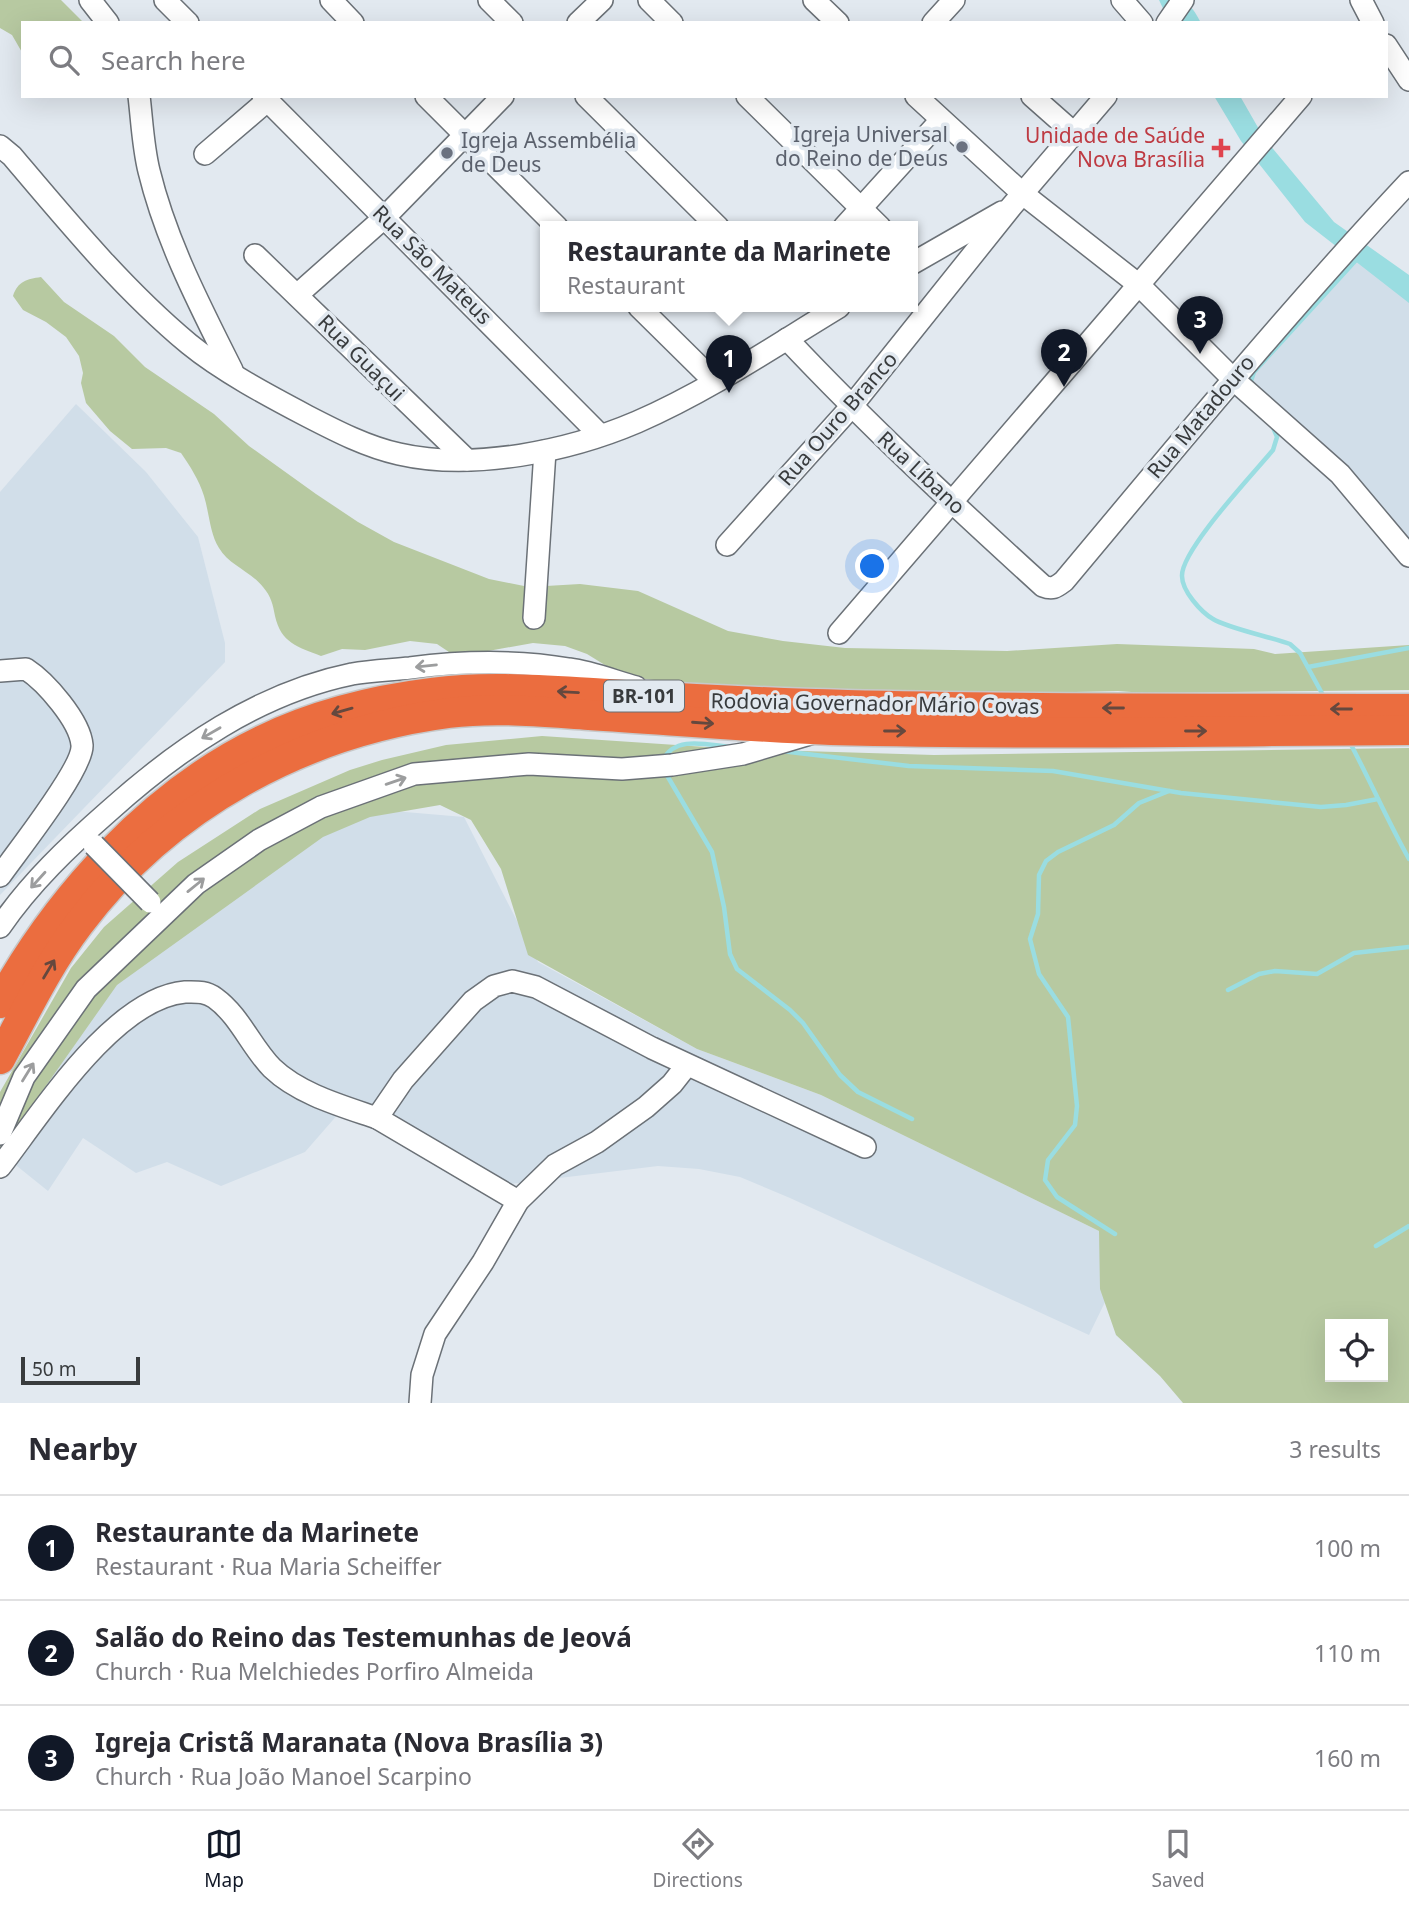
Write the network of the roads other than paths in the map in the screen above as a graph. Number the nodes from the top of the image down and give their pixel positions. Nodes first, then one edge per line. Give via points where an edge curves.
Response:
1 (90, 0) edge
2 (165, 0) edge
3 (331, 0) edge
4 (489, 0) edge
5 (601, 0) edge
6 (649, 0) edge
7 (814, 0) edge
8 (1122, 0) edge
9 (1180, 2) edge
10 (106, 21) edge
11 (186, 21) edge
12 (352, 21) edge
13 (510, 21) edge
14 (580, 21) edge
15 (670, 21) edge
16 (836, 21) edge
17 (1140, 21) edge
18 (1168, 21) edge
19 (1388, 48) edge
20 (1409, 80) edge
21 (139, 98) edge
22 (265, 98) edge
23 (428, 98) edge
24 (501, 98) edge
25 (588, 98) edge
26 (749, 98) edge
27 (918, 98) edge
28 (1034, 98) edge
29 (1104, 98) edge
30 (1299, 98) edge
31 (942, 120) junction
32 (1075, 134) junction
33 (464, 135) junction
34 (0, 146) edge
35 (205, 154) dead end
36 (1409, 181) edge
37 (1017, 201) junction
38 (862, 208) junction
39 (385, 216) junction
40 (551, 221) edge
41 (712, 221) edge
42 (850, 221) edge
43 (874, 221) edge
44 (255, 255) dead end
45 (918, 259) edge
46 (1139, 285) junction
47 (297, 295) junction
48 (644, 312) edge
49 (803, 312) edge
50 (831, 312) edge
51 (813, 323) junction
52 (787, 339) junction
53 (233, 373) junction
54 (1233, 379) junction
55 (714, 381) junction
56 (851, 407) junction
57 (599, 435) junction
58 (545, 451) junction
59 (467, 460) junction
60 (951, 501) junction
61 (727, 545) dead end
62 (1409, 556) edge
63 (1064, 581) joint
64 (534, 618) dead end
65 (839, 632) dead end
66 (0, 671) edge
67 (677, 698) junction
68 (1409, 709) edge
69 (827, 729) junction
70 (1409, 730) edge
71 (88, 839) junction
72 (0, 876) edge
73 (156, 908) junction
74 (0, 927) edge
75 (0, 1003) edge
76 (0, 1059) edge
77 (687, 1065) junction
78 (377, 1118) junction
79 (0, 1134) edge
80 (865, 1147) dead end
81 (0, 1167) edge
82 (518, 1201) junction
83 (420, 1403) edge

1 - 10 street
2 - 11 street
3 - 12 street
4 - 13 street
5 - 14 street
6 - 15 street
7 - 16 street
8 - 17 street
9 - 18 street
19 - 20 street
21 - 53 street via 148,170 192,292
22 - 35 street
22 - 39 street, Rua São Mateus
23 - 33 street
24 - 33 street
25 - 41 street
26 - 38 street
27 - 31 street
28 - 32 street
29 - 32 street, Rua Ouro Branco
30 - 46 street
31 - 37 street
31 - 38 street
32 - 37 street, Rua Ouro Branco
33 - 39 street
33 - 40 street
34 - 53 street via 122,279 192,346
36 - 54 street, Rua Matadouro
37 - 45 street
37 - 46 street
37 - 56 street, Rua Ouro Branco
38 - 42 street
38 - 43 street
39 - 47 street
39 - 57 street, Rua São Mateus
44 - 47 street, Rua Guaçui
46 - 54 street
46 - 60 street
47 - 59 street, Rua Guaçui
48 - 55 street
49 - 51 street
50 - 51 street
51 - 52 street
52 - 55 street
52 - 56 street, Rua Líbano
53 - 59 street via 340,433 398,454
54 - 62 street via 1340,474
54 - 63 street, Rua Matadouro
55 - 57 street via 635,423
56 - 60 street, Rua Líbano
56 - 61 street, Rua Ouro Branco
57 - 58 street
58 - 59 street
58 - 64 street
60 - 63 street, Rua Líbano via 1043,586 1056,588
60 - 65 street
66 - 72 street via 26,668 40,678 76,729 83,747 76,768
68 -> 67 highway, Rodovia Governador Mário Covas / BR-101 via 1009,708
67 -> 71 street via 573,669 520,663 459,662 352,674 252,709 193,743 140,783
67 -> 75 highway, Rodovia Governador Mário Covas / BR-101 via 508,690 436,692 327,715 261,741 168,800 93,870 48,925
69 -> 70 highway, Rodovia Governador Mário Covas / BR-101
73 -> 69 street, Rodovia Governador Mário Covas via 259,840 321,807 414,774 529,764 622,769 672,765 743,754
76 -> 69 highway, Rodovia Governador Mário Covas / BR-101 via 59,952 122,873 198,808 308,749 367,730 461,713 533,712
71 - 73 street, bridge
71 -> 74 street via 12,908
79 -> 73 street, Rodovia Governador Mário Covas via 24,1077 86,989
77 - 78 street via 536,987 512,981 494,986 473,1001 403,1080
77 - 80 street
77 - 82 street via 646,1107 555,1165
78 - 81 street via 289,1082 214,997 201,991 175,993 145,1005 112,1029
78 - 82 street
82 - 83 street via 435,1334 422,1375

